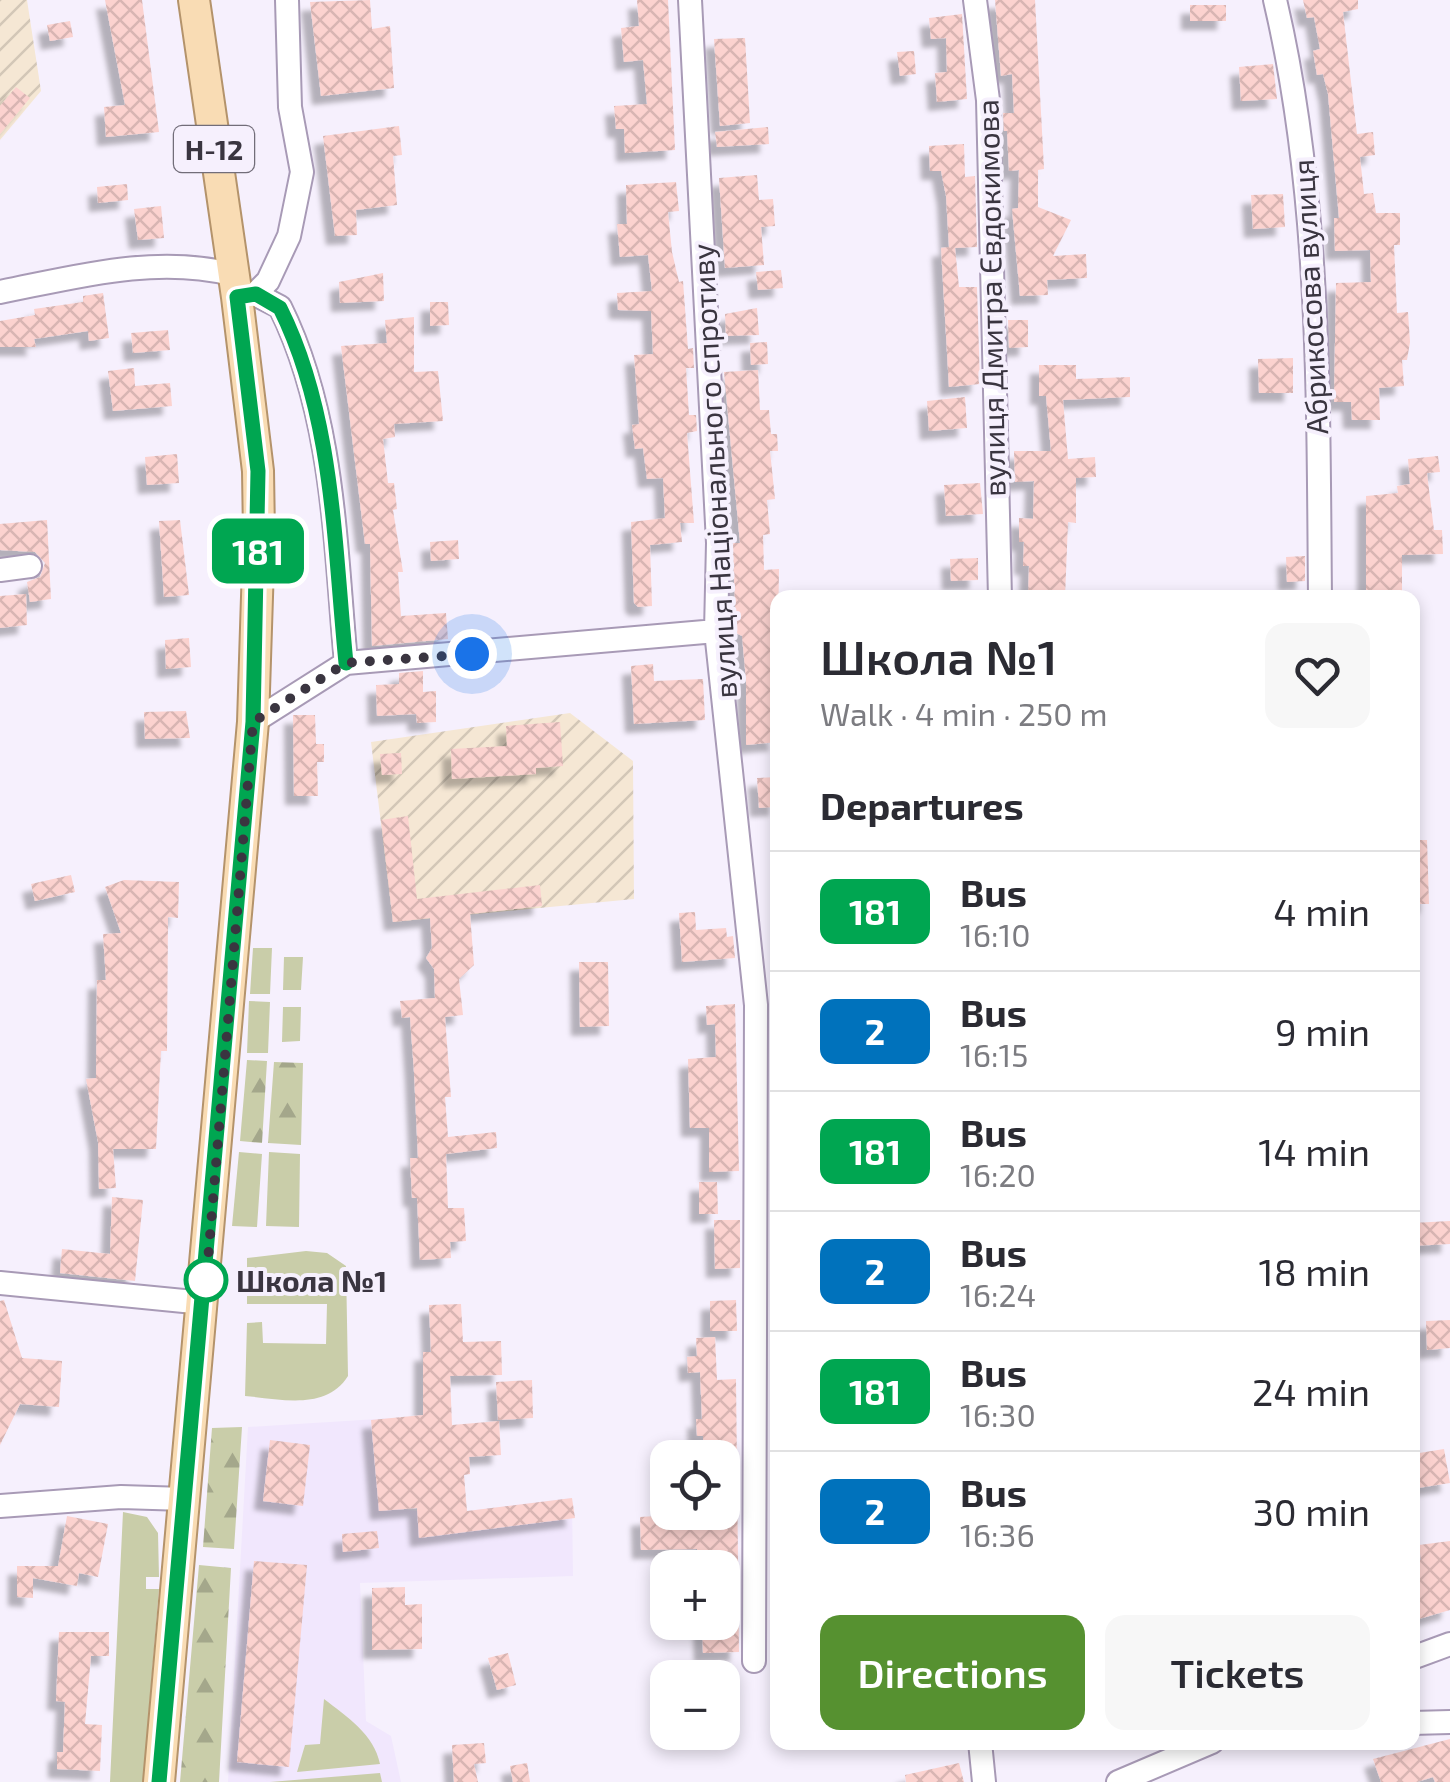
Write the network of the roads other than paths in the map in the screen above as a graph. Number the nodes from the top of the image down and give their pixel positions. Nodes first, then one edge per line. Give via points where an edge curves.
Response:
1 (194, 0) edge
2 (287, 0) edge
3 (690, 0) edge
4 (974, 0) edge
5 (1275, 0) edge
6 (241, 288) junction
7 (0, 292) edge
8 (30, 566) dead end
9 (0, 570) edge
10 (1000, 590) edge
11 (1320, 590) edge
12 (716, 631) junction
13 (346, 663) junction
14 (253, 722) junction
15 (0, 1283) edge
16 (204, 1303) junction
17 (185, 1499) junction
18 (0, 1506) edge
19 (1450, 1644) edge
20 (1420, 1655) edge
21 (754, 1661) dead end
22 (1450, 1722) edge
23 (1420, 1723) edge
24 (981, 1750) edge
25 (1193, 1750) edge
26 (159, 1782) edge
27 (984, 1782) edge
28 (1118, 1782) edge

1 - 6 main road, Н-12
2 - 6 street via 290,107 302,172 289,236 268,281
3 - 12 street, вулиця Національного спротиву via 718,543
4 - 10 street, вулиця Дмитра Євдокимова via 988,100
5 - 11 street, Абрикосова вулиця via 1302,138 1318,358
6 - 7 street via 194,264 153,264
6 - 13 street via 280,308 317,416
6 - 14 main road, Н-12 via 258,471
8 - 9 street
12 - 13 street
12 - 21 street, вулиця Національного спротиву via 756,1004
13 - 14 street
14 - 16 main road, Н-12
15 - 16 street
16 - 17 main road, Н-12
17 - 18 street via 121,1496
17 - 26 main road, Н-12
19 - 20 street
22 - 23 street
24 - 27 street
25 - 28 street

